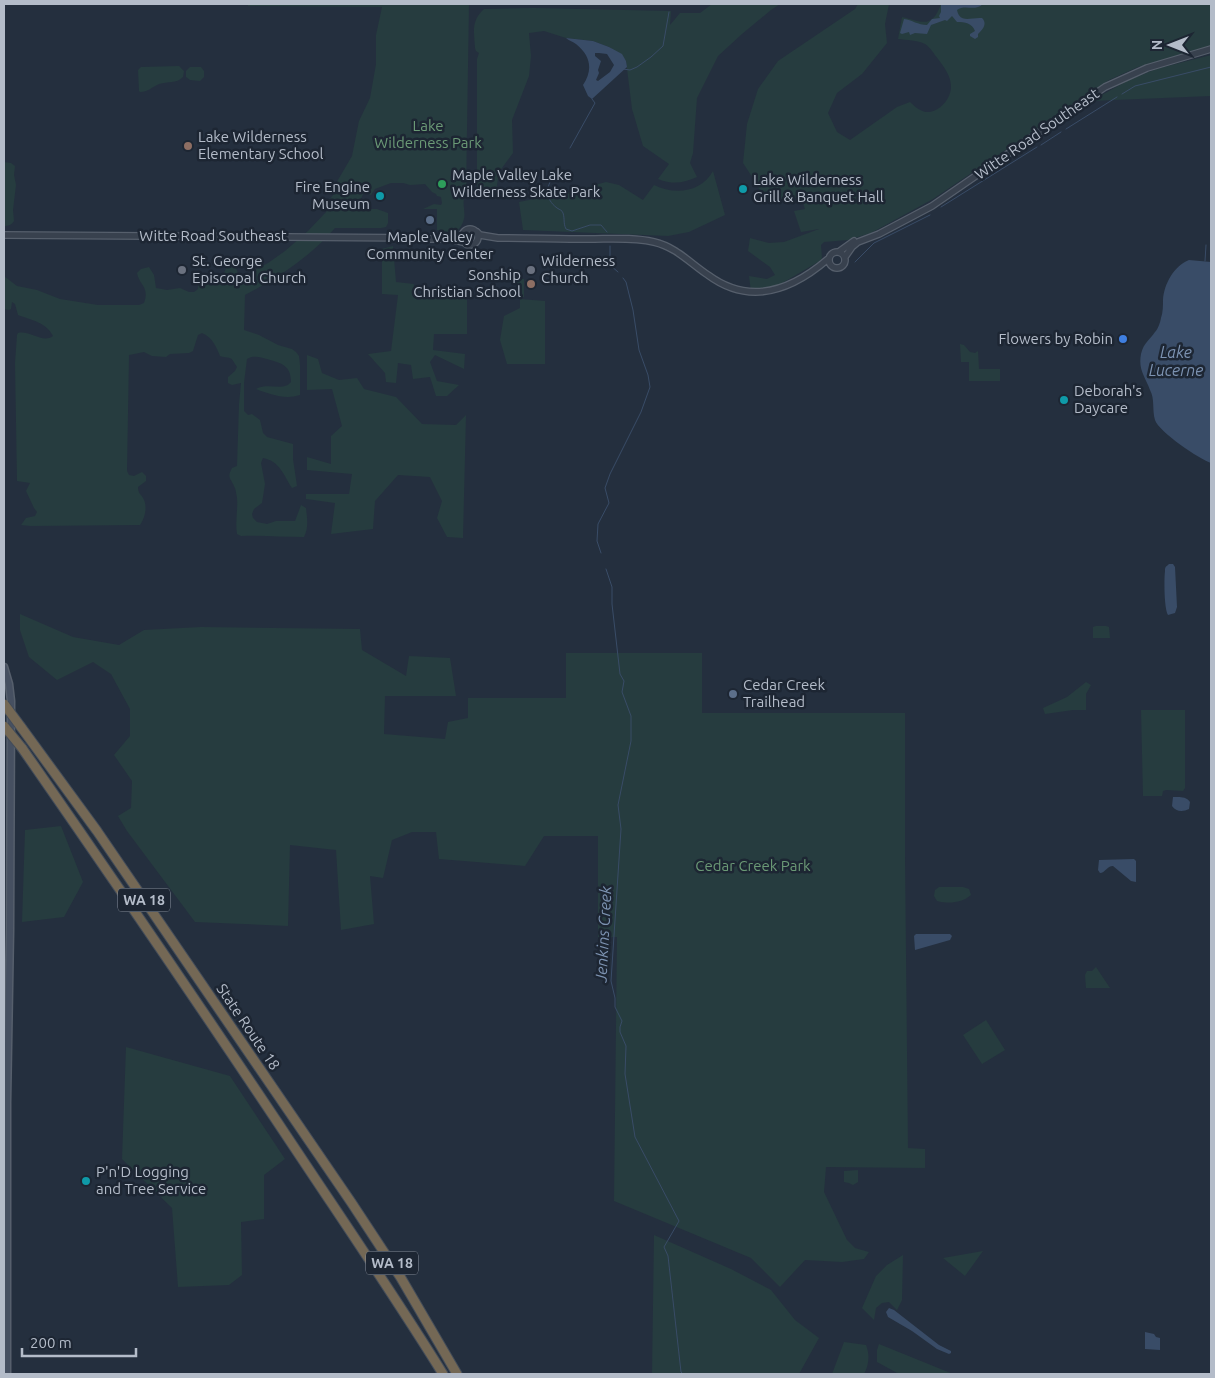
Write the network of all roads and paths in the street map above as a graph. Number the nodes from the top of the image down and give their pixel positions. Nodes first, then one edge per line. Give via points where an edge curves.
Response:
1 (1211, 49) edge
2 (463, 232) junction
3 (477, 232) junction
4 (4, 235) edge
5 (871, 236) junction
6 (422, 238) junction
7 (498, 238) junction
8 (464, 242) junction
9 (476, 243) junction
10 (840, 252) junction
11 (845, 257) junction
12 (830, 262) junction
13 (4, 667) edge
14 (4, 704) edge
15 (4, 726) edge
16 (8, 1374) edge
17 (443, 1374) edge
18 (457, 1374) edge

1 - 5 street, Witte Road Southeast via 1147,68 1105,86 932,206
2 - 3 street via 471,229
2 - 6 street, Witte Road Southeast via 455,236 424,235
2 - 8 street
3 - 7 street, Witte Road Southeast
3 - 9 street
4 - 6 street, Witte Road Southeast
5 - 10 street, Witte Road Southeast via 855,240
5 - 11 street, Witte Road Southeast via 858,242
6 - 8 street, Witte Road Southeast
7 - 9 street, Witte Road Southeast
7 - 12 street, Witte Road Southeast via 654,242 672,248 722,284 746,292 779,288
8 - 9 street via 469,246
10 - 11 street
10 - 12 street, Witte Road Southeast via 832,252
11 - 12 street, Witte Road Southeast via 842,267 837,268
13 - 16 main road via 11,701
14 - 18 highway, State Route 18 / WA 18, bridge via 97,831 351,1202 401,1278
15 - 17 highway, State Route 18 / WA 18, bridge via 251,1082

